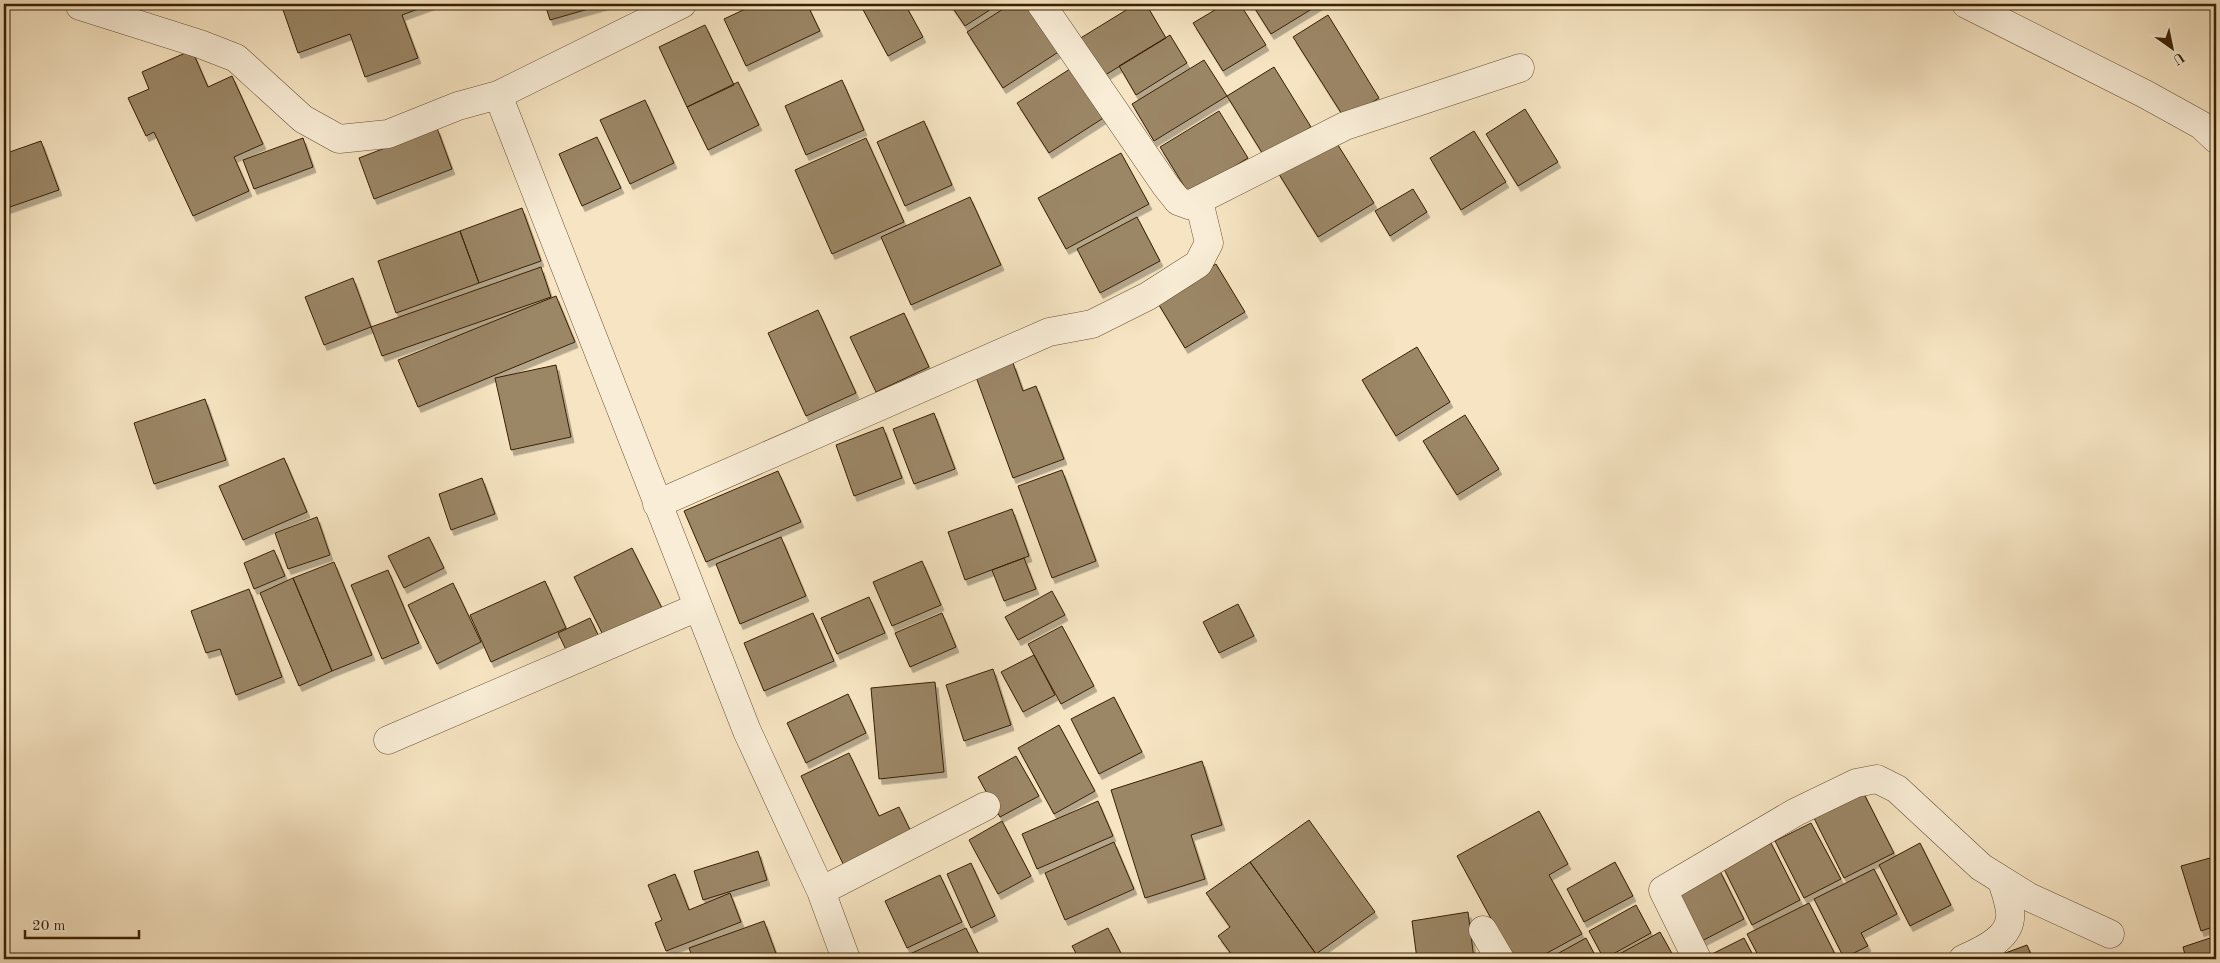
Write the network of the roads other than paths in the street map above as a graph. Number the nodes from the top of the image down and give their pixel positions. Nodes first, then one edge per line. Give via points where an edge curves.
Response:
1 (682, 4) edge
2 (1041, 4) edge
3 (1966, 4) edge
4 (80, 6) dead end
5 (1520, 68) dead end
6 (498, 95) junction
7 (2216, 139) edge
8 (1199, 201) junction
9 (657, 504) junction
10 (698, 607) junction
11 (388, 740) dead end
12 (986, 806) dead end
13 (2002, 880) junction
14 (821, 891) junction
15 (1483, 930) dead end
16 (2110, 934) dead end
17 (846, 959) edge
18 (1500, 959) edge
19 (1697, 959) edge
20 (1964, 959) edge

1 - 6 street
2 - 8 street via 1172,194 1178,201 1189,205
3 - 7 street via 2145,94 2201,125
4 - 6 street via 236,58 303,119 339,139 388,134 458,106
5 - 8 street via 1345,126
6 - 9 street
8 - 9 street via 1209,243 1198,264 1148,296 1092,324 1049,332
9 - 10 street
10 - 11 street
10 - 14 street via 747,731
12 - 14 street
13 - 16 street via 2029,897
13 - 19 street via 1981,867 1897,789 1877,779 1869,779 1796,812 1663,890
13 - 20 street via 2010,912 2006,931 1998,940
14 - 17 street
15 - 18 street

